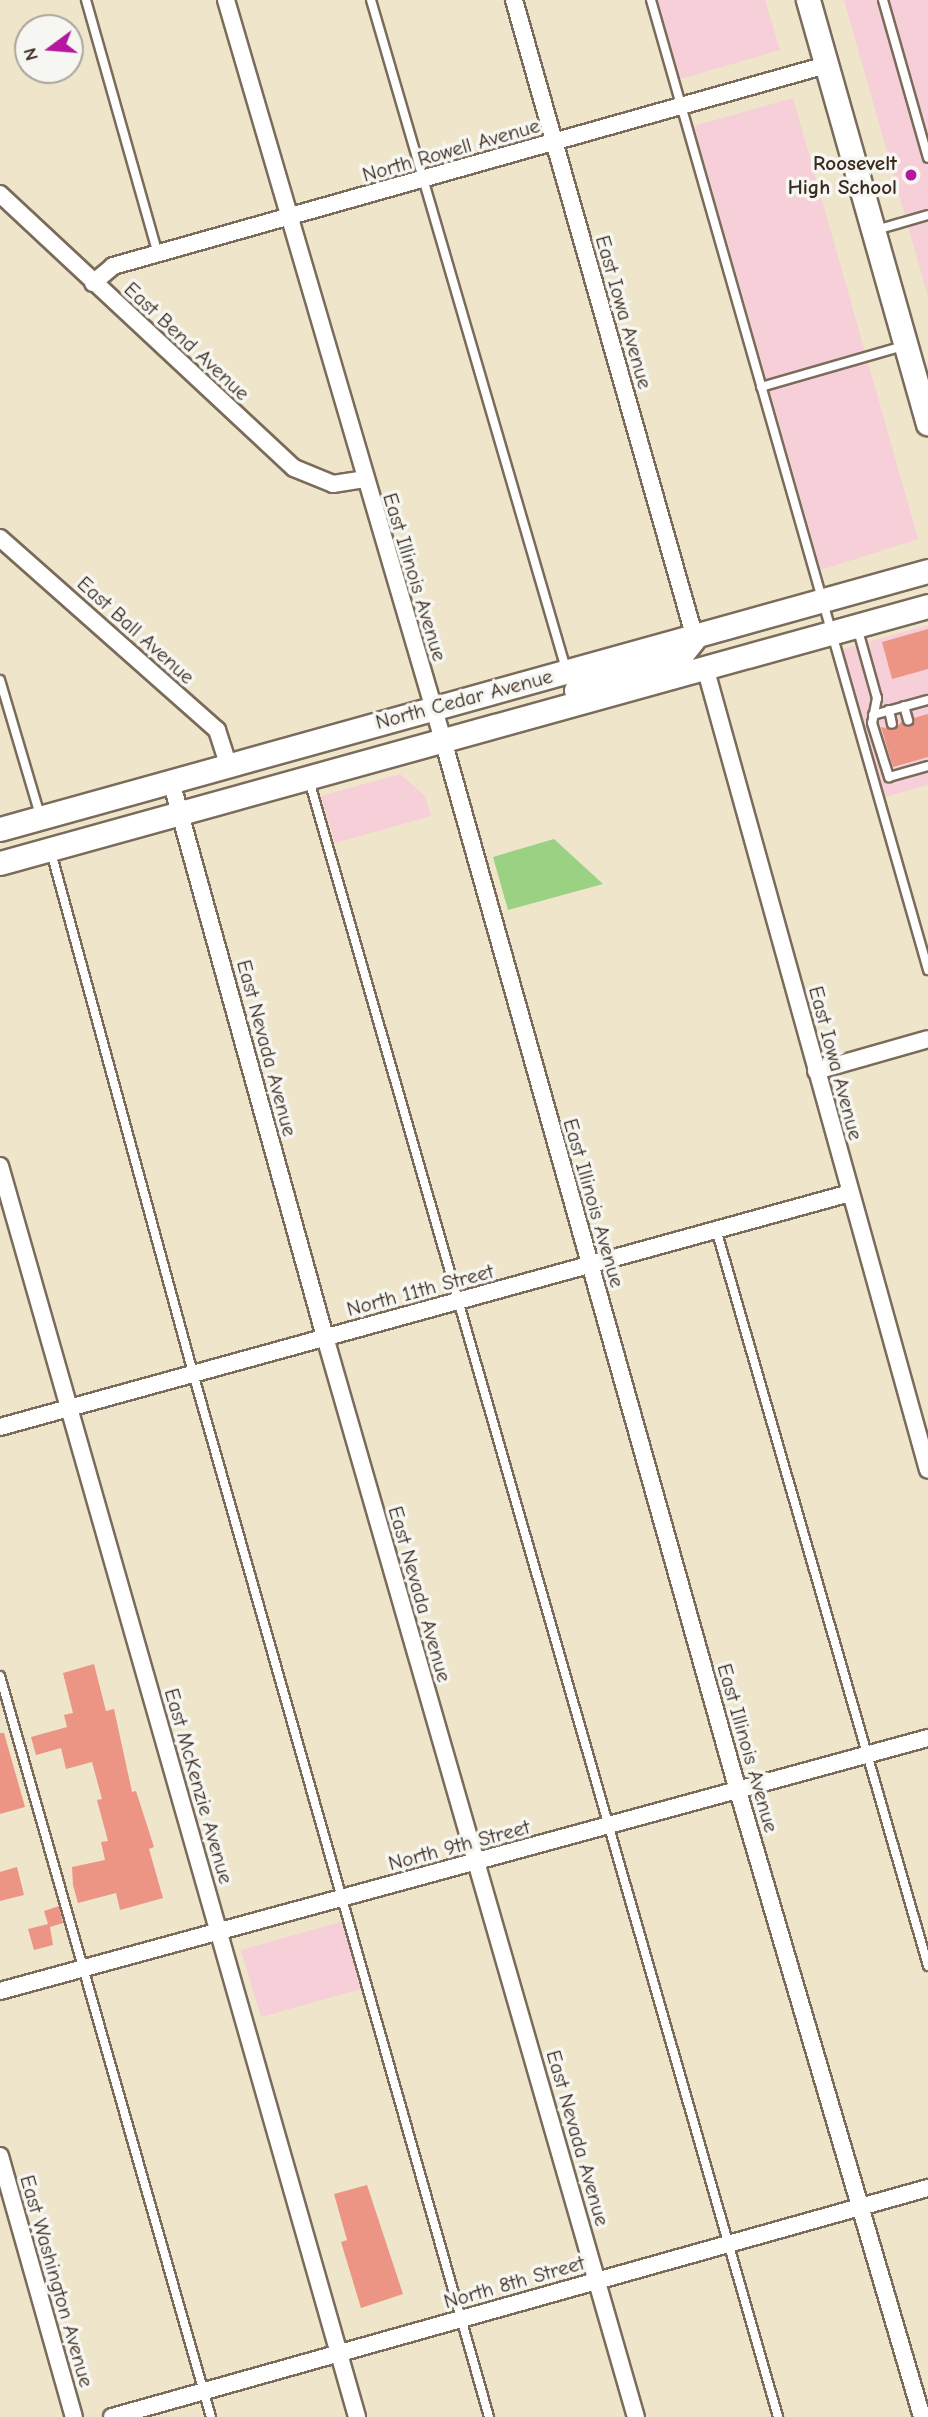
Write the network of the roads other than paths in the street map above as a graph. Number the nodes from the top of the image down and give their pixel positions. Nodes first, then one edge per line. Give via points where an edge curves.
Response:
1 (86, 0) edge
2 (226, 0) edge
3 (371, 0) edge
4 (514, 0) edge
5 (651, 0) edge
6 (808, 0) edge
7 (883, 0) edge
8 (826, 65) junction
9 (682, 105) junction
10 (554, 142) junction
11 (928, 158) edge
12 (421, 179) junction
13 (0, 194) edge
14 (928, 215) edge
15 (288, 219) junction
16 (873, 231) junction
17 (158, 254) junction
18 (93, 283) junction
19 (906, 345) junction
20 (761, 387) junction
21 (928, 423) edge
22 (363, 479) junction
23 (0, 538) edge
24 (928, 571) edge
25 (822, 601) junction
26 (928, 606) edge
27 (856, 625) junction
28 (832, 632) junction
29 (694, 635) junction
30 (705, 667) junction
31 (567, 671) junction
32 (0, 680) edge
33 (928, 700) edge
34 (904, 706) junction
35 (433, 708) junction
36 (889, 710) junction
37 (873, 715) junction
38 (516, 719) junction
39 (908, 720) dead end
40 (892, 724) dead end
41 (443, 740) junction
42 (228, 764) junction
43 (923, 765) edge
44 (308, 777) junction
45 (171, 781) junction
46 (180, 813) junction
47 (41, 818) junction
48 (0, 829) edge
49 (0, 843) edge
50 (50, 849) junction
51 (0, 863) edge
52 (928, 970) edge
53 (928, 1040) edge
54 (816, 1071) junction
55 (0, 1166) edge
56 (850, 1193) junction
57 (716, 1230) junction
58 (589, 1265) junction
59 (458, 1301) junction
60 (325, 1337) junction
61 (193, 1373) junction
62 (69, 1407) junction
63 (0, 1427) edge
64 (928, 1470) edge
65 (0, 1676) edge
66 (928, 1738) edge
67 (867, 1754) junction
68 (738, 1791) junction
69 (608, 1825) junction
70 (475, 1862) junction
71 (342, 1898) junction
72 (218, 1931) junction
73 (928, 1966) edge
74 (84, 1968) junction
75 (0, 1991) edge
76 (0, 2156) edge
77 (928, 2188) edge
78 (860, 2207) junction
79 (728, 2243) junction
80 (598, 2280) junction
81 (461, 2319) junction
82 (338, 2352) junction
83 (203, 2390) junction
84 (74, 2417) edge
85 (112, 2417) edge
86 (211, 2417) edge
87 (357, 2417) edge
88 (489, 2417) edge
89 (635, 2417) edge
90 (778, 2417) edge
91 (922, 2417) edge

1 - 17 lane
2 - 15 street, East Illinois Avenue
3 - 12 lane
4 - 10 street, East Iowa Avenue
5 - 9 lane
6 - 8 main road
7 - 11 lane
8 - 9 street, North Rowell Avenue
8 - 16 main road
9 - 10 street, North Rowell Avenue
9 - 20 lane
10 - 12 street, North Rowell Avenue
10 - 29 street, East Iowa Avenue
12 - 15 street, North Rowell Avenue
12 - 31 lane
13 - 18 street, East Bend Avenue
14 - 16 lane
15 - 17 street, North Rowell Avenue
15 - 22 street, East Illinois Avenue
16 - 19 main road
17 - 18 street, North Rowell Avenue via 113,266
18 - 22 street, East Bend Avenue via 294,468 333,484
19 - 20 lane
19 - 21 main road
20 - 25 lane
22 - 35 street, East Illinois Avenue
23 - 42 street, East Ball Avenue via 217,730
24 - 25 main road, North Cedar Avenue
25 - 28 lane
25 - 29 main road, North Cedar Avenue
26 - 27 main road, North Cedar Avenue
27 - 28 main road, North Cedar Avenue
27 - 37 lane via 877,698
28 - 30 main road, North Cedar Avenue
28 - 52 lane
29 - 31 main road, North Cedar Avenue
29 - 38 main road via 682,654 598,680
30 - 38 main road, North Cedar Avenue
30 - 54 street, East Iowa Avenue
31 - 35 main road, North Cedar Avenue
32 - 47 lane
33 - 34 lane
34 - 36 lane
34 - 39 lane
35 - 41 street, East Illinois Avenue
35 - 42 main road, North Cedar Avenue
36 - 37 lane
36 - 40 lane
37 - 43 lane via 889,777
38 - 41 main road, North Cedar Avenue
41 - 44 main road, North Cedar Avenue
41 - 58 street, East Illinois Avenue
42 - 45 main road, North Cedar Avenue
44 - 46 main road, North Cedar Avenue
44 - 59 lane
45 - 46 street, East Nevada Avenue
45 - 47 main road, North Cedar Avenue
46 - 50 main road, North Cedar Avenue
46 - 60 street, East Nevada Avenue
47 - 48 main road, North Cedar Avenue
47 - 49 main road via 25,836
50 - 51 main road, North Cedar Avenue
50 - 61 lane
53 - 54 street
54 - 56 street, East Iowa Avenue
55 - 62 street, East McKenzie Avenue
56 - 57 street, North 11th Street
56 - 64 street, East Iowa Avenue
57 - 58 street, North 11th Street
57 - 67 lane
58 - 59 street, North 11th Street
58 - 68 street, East Illinois Avenue
59 - 60 street, North 11th Street
59 - 69 lane
60 - 61 street, North 11th Street
60 - 70 street, East Nevada Avenue
61 - 62 street, North 11th Street
61 - 71 lane
62 - 63 street, North 11th Street
62 - 72 street, East McKenzie Avenue
65 - 74 lane
66 - 67 street, North 9th Street
67 - 68 street, North 9th Street
67 - 73 lane
68 - 69 street, North 9th Street
68 - 78 street, East Illinois Avenue
69 - 70 street, North 9th Street
69 - 79 lane
70 - 71 street, North 9th Street
70 - 80 street, East Nevada Avenue
71 - 72 street, North 9th Street
71 - 81 lane
72 - 74 street, North 9th Street
72 - 82 street, East McKenzie Avenue
74 - 75 street, North 9th Street
74 - 83 lane
76 - 84 street, East Washington Avenue
77 - 78 street, North 8th Street
78 - 79 street, North 8th Street
78 - 91 street, East Illinois Avenue
79 - 80 street, North 8th Street
79 - 90 lane
80 - 81 street, North 8th Street
80 - 89 street, East Nevada Avenue
81 - 82 street, North 8th Street
81 - 88 lane
82 - 83 street, North 8th Street
82 - 87 street, East McKenzie Avenue
83 - 85 street, North 8th Street
83 - 86 lane

